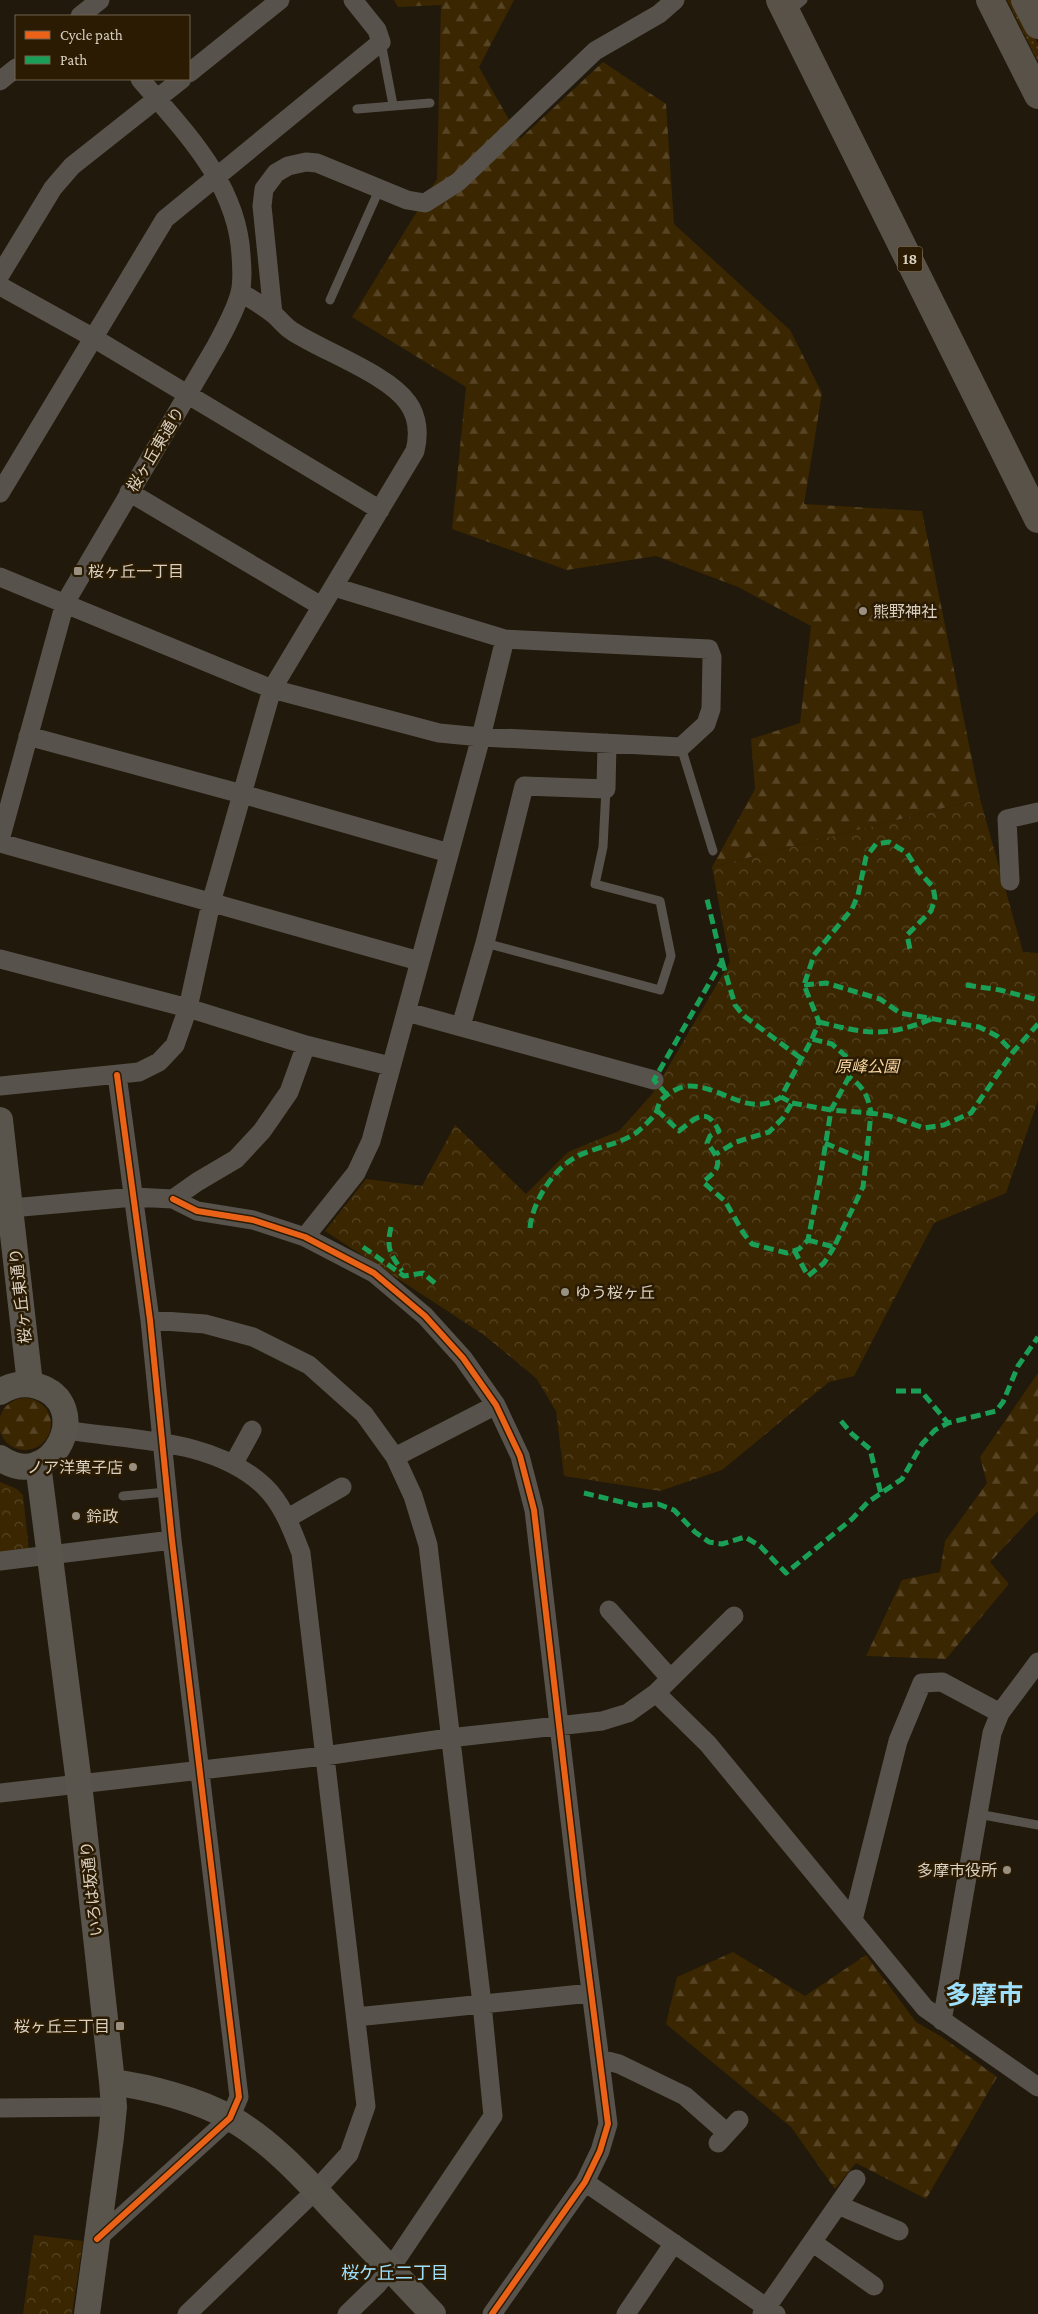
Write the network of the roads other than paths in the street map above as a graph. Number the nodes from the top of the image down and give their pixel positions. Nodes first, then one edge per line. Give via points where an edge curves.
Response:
1 (100, 0) edge
2 (280, 0) edge
3 (353, 0) edge
4 (675, 0) edge
5 (990, 0) edge
6 (1025, 0) edge
7 (790, 4) edge
8 (82, 11) edge
9 (1038, 26) edge
10 (381, 42) junction
11 (15, 69) edge
12 (190, 72) edge
13 (141, 80) edge
14 (181, 80) edge
15 (0, 82) edge
16 (1038, 95) edge
17 (157, 99) junction
18 (430, 103) dead end
19 (393, 105) junction
20 (357, 109) dead end
21 (216, 175) junction
22 (379, 190) junction
23 (0, 275) edge
24 (0, 286) edge
25 (240, 292) junction
26 (330, 300) dead end
27 (273, 314) junction
28 (92, 337) junction
29 (188, 395) junction
30 (130, 492) junction
31 (0, 493) edge
32 (380, 510) junction
33 (1038, 519) edge
34 (0, 577) edge
35 (334, 587) junction
36 (65, 604) junction
37 (321, 606) junction
38 (505, 639) junction
39 (272, 689) junction
40 (28, 736) junction
41 (481, 737) junction
42 (608, 743) junction
43 (681, 747) junction
44 (606, 789) junction
45 (242, 794) junction
46 (1038, 812) edge
47 (0, 841) edge
48 (713, 851) dead end
49 (449, 853) junction
50 (1010, 881) dead end
51 (211, 903) junction
52 (484, 943) junction
53 (0, 959) edge
54 (419, 961) junction
55 (188, 1008) junction
56 (407, 1012) junction
57 (461, 1026) junction
58 (306, 1045) junction
59 (390, 1066) junction
60 (117, 1075) junction
61 (654, 1080) dead end
62 (0, 1086) edge
63 (0, 1120) edge
64 (134, 1197) junction
65 (173, 1199) junction
66 (5, 1209) edge
67 (305, 1237) junction
68 (150, 1320) junction
69 (30, 1384) junction
70 (0, 1392) edge
71 (496, 1405) junction
72 (66, 1430) junction
73 (252, 1430) dead end
74 (162, 1443) junction
75 (395, 1457) junction
76 (0, 1458) edge
77 (234, 1463) junction
78 (38, 1464) junction
79 (342, 1487) dead end
80 (167, 1492) junction
81 (123, 1496) dead end
82 (288, 1518) junction
83 (172, 1540) junction
84 (50, 1556) junction
85 (0, 1561) edge
86 (609, 1610) dead end
87 (734, 1616) dead end
88 (1038, 1662) edge
89 (670, 1678) junction
90 (656, 1693) junction
91 (1000, 1714) junction
92 (559, 1727) junction
93 (449, 1738) junction
94 (324, 1756) junction
95 (201, 1769) junction
96 (79, 1783) junction
97 (0, 1793) edge
98 (978, 1814) junction
99 (1038, 1826) edge
100 (853, 1920) junction
101 (591, 1993) junction
102 (482, 2004) junction
103 (356, 2017) junction
104 (942, 2021) junction
105 (600, 2059) junction
106 (1038, 2087) edge
107 (113, 2094) junction
108 (0, 2108) edge
109 (230, 2118) junction
110 (728, 2132) dead end
111 (856, 2179) dead end
112 (585, 2182) junction
113 (316, 2190) junction
114 (838, 2205) junction
115 (899, 2231) dead end
116 (97, 2239) junction
117 (812, 2242) junction
118 (674, 2243) junction
119 (390, 2269) junction
120 (874, 2286) dead end
121 (768, 2312) edge
122 (87, 2314) edge
123 (187, 2314) edge
124 (347, 2314) edge
125 (433, 2314) edge
126 (492, 2314) edge
127 (626, 2314) edge

1 - 8 street
2 - 12 street
3 - 10 street
4 - 22 street via 659,14 596,51 458,182 425,203
5 - 16 main road
6 - 9 main road
7 - 33 main road, 18
10 - 19 lane
10 - 21 street
11 - 15 street
13 - 17 street, 桜ヶ丘東通り
14 - 17 street
17 - 21 street, 桜ヶ丘東通り
17 - 23 street via 72,166 53,188
18 - 19 lane
19 - 20 lane
21 - 25 street, 桜ヶ丘東通り via 229,200 239,231
21 - 28 street via 165,219
22 - 26 lane
22 - 27 street via 317,163 288,166 272,177 264,189 262,206
24 - 28 street
25 - 27 street
25 - 29 street, 桜ヶ丘東通り via 230,320
27 - 32 street via 291,330 399,392 408,403 417,425 415,451
28 - 29 street
28 - 31 street
29 - 30 street, 桜ヶ丘東通り
29 - 32 street
30 - 36 street, 桜ヶ丘東通り
30 - 37 street
32 - 35 street
34 - 36 street
35 - 37 street
35 - 38 street
36 - 39 street
36 - 40 street, 桜ヶ丘東通り
37 - 39 street
38 - 41 street
38 - 43 street via 709,650 712,657 711,709 706,724
39 - 41 street via 440,733
39 - 45 street
40 - 45 street
40 - 47 street, 桜ヶ丘東通り
41 - 42 street
41 - 49 street
42 - 43 street
42 - 44 street
43 - 48 lane
44 - 52 street via 524,786
44 - 52 lane via 603,847 595,884 660,900 671,956 660,990
45 - 49 street
45 - 51 street
46 - 50 street via 1008,819
47 - 51 street
49 - 54 street
51 - 54 street
51 - 55 street
52 - 57 street
53 - 55 street
54 - 56 street
55 - 58 street
55 - 60 street via 175,1045 159,1062 139,1072
56 - 57 street
56 - 59 street
57 - 61 street
58 - 59 street
58 - 65 street via 289,1092 262,1131 236,1159
59 - 67 street via 371,1141 356,1173
60 - 62 street
60 - 64 street
63 - 66 street, 桜ヶ丘東通り
64 - 65 street
64 - 66 street
64 - 68 street
65 - 67 street via 197,1211 253,1220
66 - 69 street, 桜ヶ丘東通り
67 - 71 street via 374,1273 425,1316 462,1358
68 - 74 street
68 - 75 street via 205,1324 253,1337 309,1365 364,1414
69 - 70 street via 18,1384
69 - 72 street via 53,1395 61,1405
71 - 75 street
71 - 92 street via 520,1456 534,1510
72 - 74 street
72 - 78 street via 56,1452
73 - 77 street
74 - 77 street
74 - 80 street
75 - 93 street via 413,1496 428,1545
76 - 78 street via 24,1466
77 - 82 street via 266,1487
78 - 84 street, いろは坂通り
79 - 82 street
80 - 81 lane
80 - 83 street
82 - 94 street via 301,1553
83 - 84 street
83 - 95 street
84 - 85 street
84 - 96 street, いろは坂通り
86 - 89 street
87 - 89 street
88 - 91 street
89 - 90 street
90 - 92 street via 628,1712 602,1721
90 - 100 street via 708,1744
91 - 98 street via 992,1733
91 - 100 street via 942,1682 922,1683 898,1741
92 - 93 street
92 - 101 street
93 - 94 street
93 - 102 street
94 - 95 street
94 - 103 street
95 - 96 street
95 - 109 street via 239,2097
96 - 97 street
96 - 107 street, いろは坂通り
98 - 99 lane
98 - 104 street
100 - 104 street via 925,2008
101 - 102 street
101 - 105 street
102 - 103 street
102 - 119 street via 493,2116
103 - 113 street via 366,2106 349,2154
104 - 106 street
105 - 110 street via 619,2064 685,2096
105 - 112 street via 608,2124 600,2151
107 - 108 street
107 - 109 street via 152,2089
107 - 116 street, いろは坂通り
109 - 113 street via 274,2149
109 - 116 street
111 - 114 street
112 - 118 street
112 - 126 street
113 - 119 street
113 - 123 street
114 - 115 street
114 - 117 street
116 - 122 street, いろは坂通り
117 - 120 street
117 - 121 street
118 - 121 street
118 - 127 street
119 - 124 street
119 - 125 street

